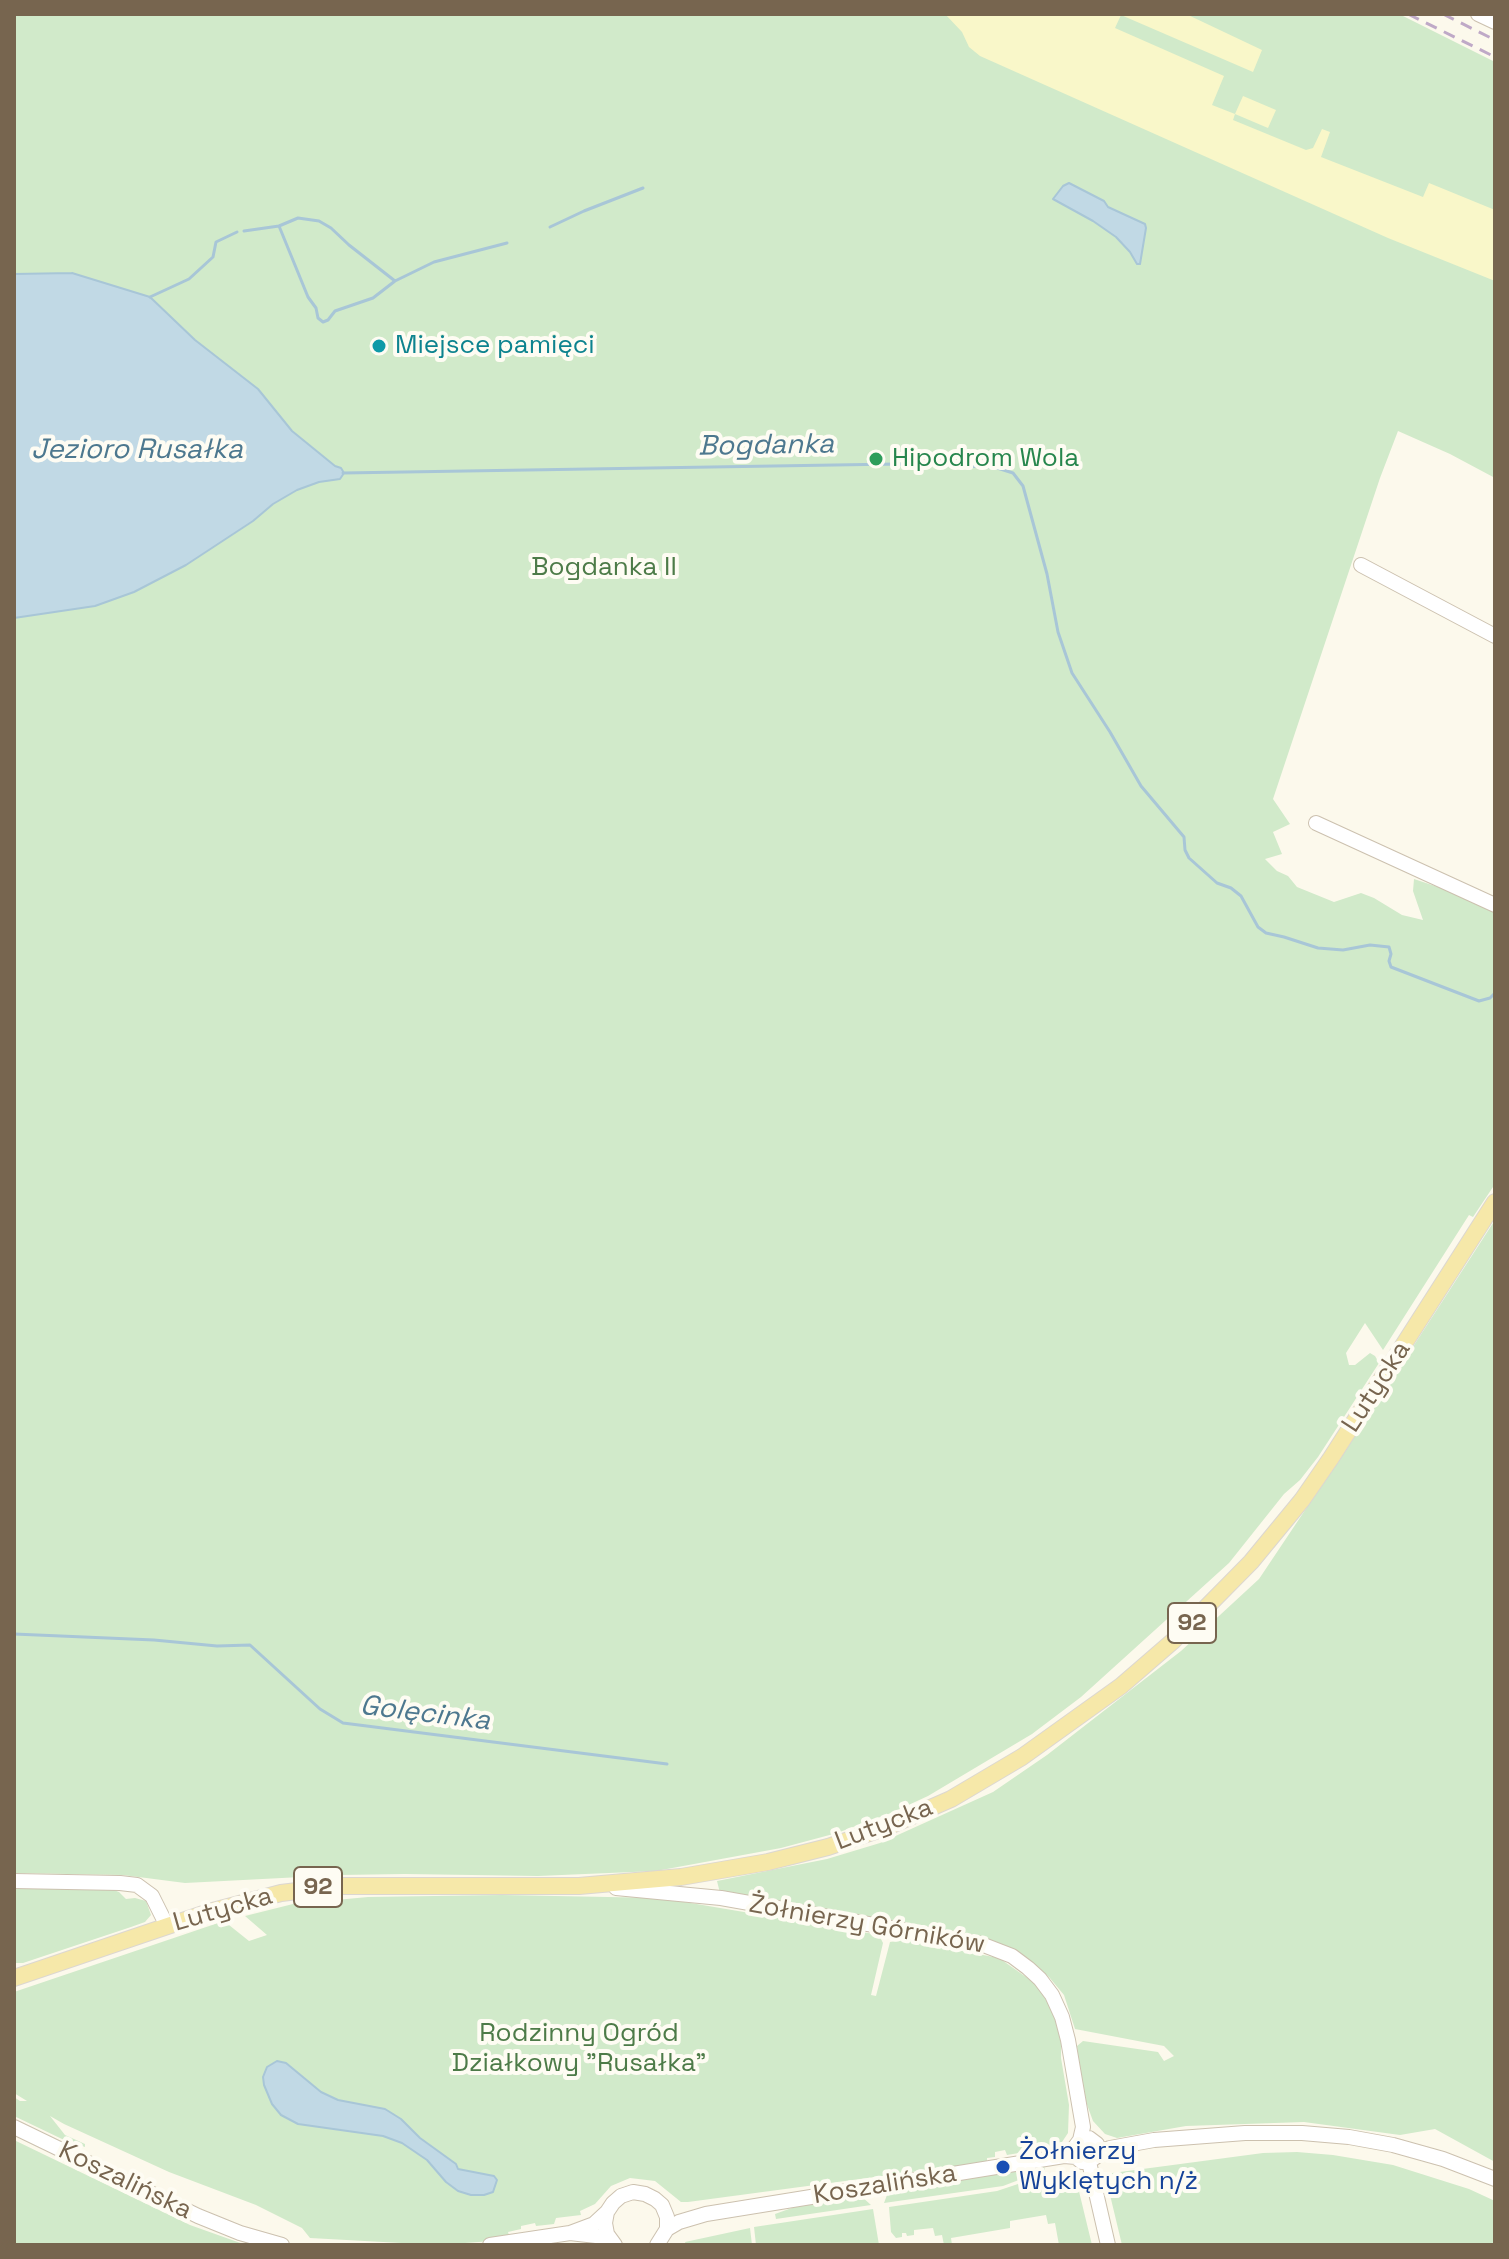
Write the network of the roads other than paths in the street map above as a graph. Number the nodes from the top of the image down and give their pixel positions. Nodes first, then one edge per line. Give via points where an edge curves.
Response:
1 (1478, 14) edge
2 (1495, 22) edge
3 (1361, 565) dead end
4 (1495, 636) edge
5 (1316, 823) dead end
6 (1495, 905) edge
7 (1495, 1202) edge
8 (709, 1873) junction
9 (14, 1881) edge
10 (579, 1886) junction
11 (721, 1898) junction
12 (167, 1926) junction
13 (14, 1978) edge
14 (14, 2127) edge
15 (1086, 2148) junction
16 (1495, 2179) edge
17 (662, 2205) junction
18 (607, 2212) junction
19 (706, 2214) junction
20 (667, 2229) junction
21 (570, 2233) junction
22 (614, 2244) edge
23 (282, 2245) edge
24 (490, 2245) edge
25 (657, 2245) edge
26 (1108, 2245) edge

1 - 2 street
3 - 4 street
5 - 6 street
7 - 8 main road, Lutycka / 92 via 1302,1500 1226,1589 1147,1664 1022,1757 940,1804 847,1842
8 - 10 main road, Lutycka / 92
8 - 11 street, Żołnierzy Górników via 710,1889
9 - 12 street via 137,1885 155,1899
10 - 11 street, Żołnierzy Górników
10 - 12 main road, Lutycka / 92 via 315,1888 256,1899
11 - 15 street, Żołnierzy Górników via 981,1944 1012,1956 1040,1979 1058,2008
12 - 13 main road, Lutycka / 92
14 - 23 street, Koszalińska via 198,2216
15 - 16 street, Koszalińska via 1202,2135 1328,2135 1416,2150
15 - 19 street, Koszalińska
15 - 26 street, Żołnierzy Górników
17 - 18 street, Koszalińska via 633,2192 621,2196
17 - 19 street, Koszalińska
17 - 20 street
18 - 21 street via 594,2224
18 - 22 street via 607,2234
19 - 20 street, Koszalińska
20 - 25 street
21 - 22 street
21 - 24 street

